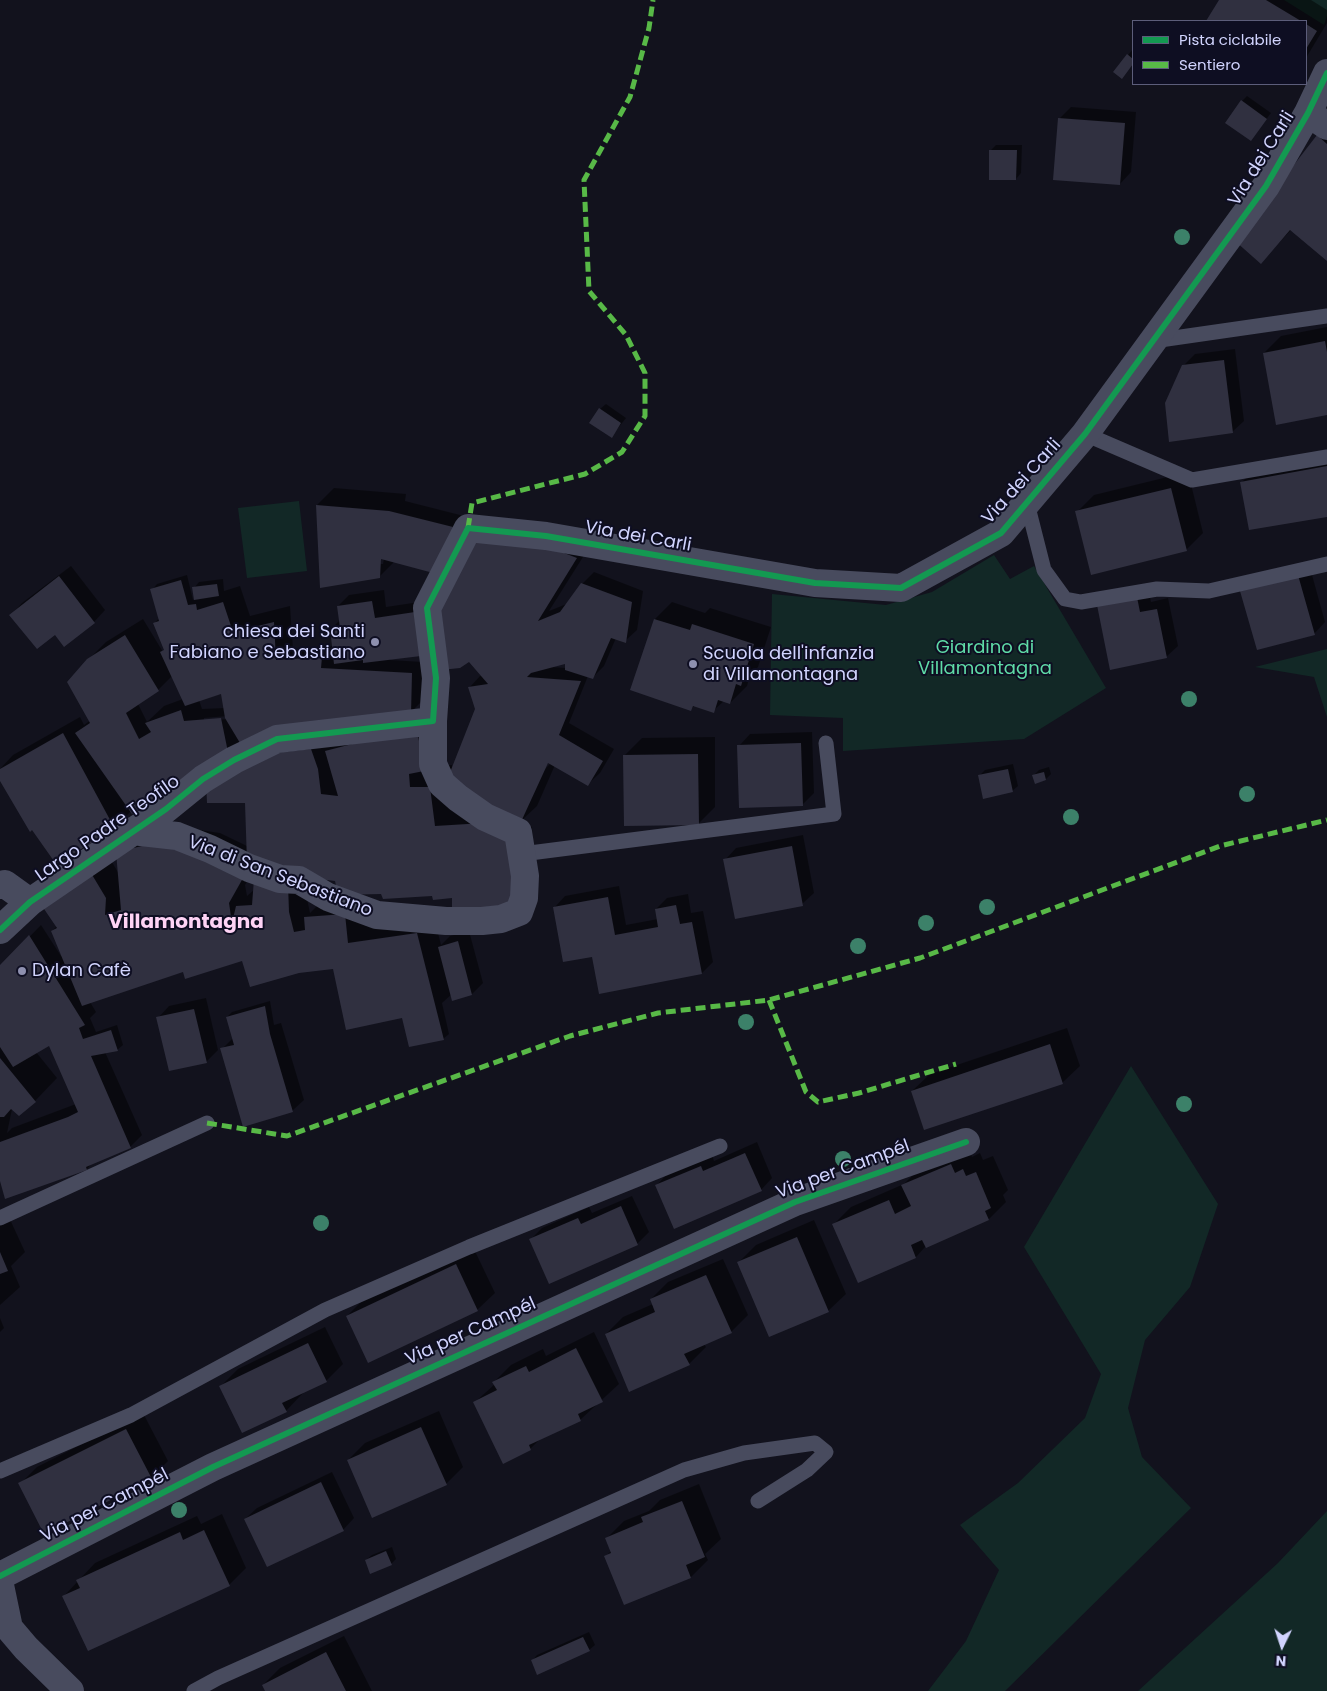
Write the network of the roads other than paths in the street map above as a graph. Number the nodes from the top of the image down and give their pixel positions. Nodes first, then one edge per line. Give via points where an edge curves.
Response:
1 (1327, 72) edge
2 (1318, 119) edge
3 (1327, 316) edge
4 (1153, 341) junction
5 (1085, 434) junction
6 (1327, 457) edge
7 (1027, 503) junction
8 (1327, 564) edge
9 (433, 721) junction
10 (826, 743) dead end
11 (132, 831) junction
12 (522, 854) junction
13 (0, 885) edge
14 (30, 902) junction
15 (0, 930) edge
16 (207, 1123) dead end
17 (966, 1142) dead end
18 (720, 1146) dead end
19 (0, 1218) edge
20 (0, 1471) edge
21 (758, 1501) dead end
22 (0, 1576) edge
23 (0, 1585) edge
24 (70, 1691) edge
25 (194, 1691) edge

1 - 2 street, Via dei Carli
2 - 4 street, Via dei Carli
3 - 4 lane
4 - 5 street, Via dei Carli
5 - 6 lane via 1192,480
5 - 7 street, Via dei Carli
7 - 8 lane via 1044,570 1065,599 1081,602 1157,589 1209,591
7 - 9 street, Via dei Carli via 1001,533 901,588 816,583 546,536 468,528 427,608 436,678
9 - 11 street, Largo Padre Teofilo via 278,739 203,779
9 - 12 street, Via di San Sebastiano via 433,764 442,784 485,816 518,832
10 - 12 lane via 834,814
11 - 12 street, Via di San Sebastiano via 177,836 248,868 280,879 299,880 328,897 377,915 446,921 501,919 519,912 524,898
11 - 14 street, Largo Padre Teofilo
13 - 14 street via 5,884
14 - 15 street, Largo Padre Teofilo
16 - 19 lane
17 - 22 street, Via per Campél via 795,1202 222,1463
18 - 20 lane via 469,1247 325,1310 131,1414
21 - 25 lane via 807,1470 826,1452 815,1443 744,1453 684,1470
23 - 24 street via 9,1628

